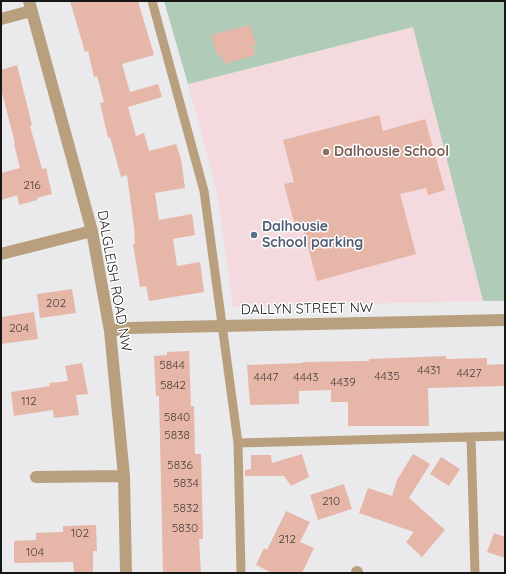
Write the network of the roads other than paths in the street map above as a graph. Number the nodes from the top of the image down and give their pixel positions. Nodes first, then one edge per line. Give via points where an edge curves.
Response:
1 (152, 1) edge
2 (30, 6) edge
3 (1, 19) edge
4 (92, 231) junction
5 (1, 254) edge
6 (505, 320) edge
7 (222, 326) junction
8 (110, 330) junction
9 (505, 436) edge
10 (471, 437) junction
11 (238, 443) junction
12 (124, 476) junction
13 (36, 477) dead end
14 (126, 573) edge
15 (241, 573) edge
16 (475, 573) edge

1 - 7 lane via 204,191
2 - 3 street
2 - 4 street, DALGLEISH ROAD NW
4 - 5 street
4 - 8 street, DALGLEISH ROAD NW
6 - 7 street, DALLYN STREET NW
7 - 8 street, DALLYN STREET NW
7 - 11 lane
8 - 12 street, DALGLEISH ROAD NW
9 - 10 lane
10 - 11 lane
10 - 16 lane
11 - 15 lane
12 - 13 street
12 - 14 street, DALGLEISH ROAD NW

